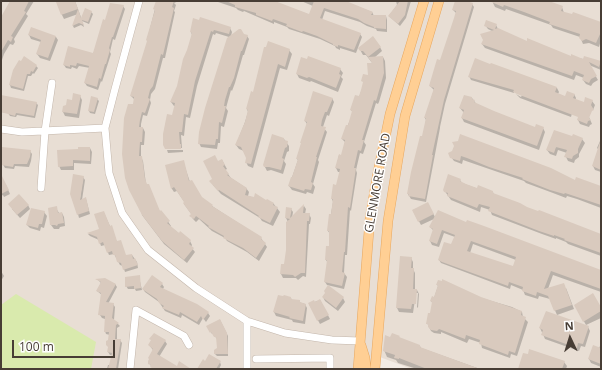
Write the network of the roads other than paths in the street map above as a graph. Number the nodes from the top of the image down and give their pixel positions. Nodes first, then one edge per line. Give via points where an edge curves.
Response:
1 (139, 1) edge
2 (424, 1) edge
3 (439, 1) edge
4 (52, 84) dead end
5 (106, 128) junction
6 (1, 129) edge
7 (45, 131) junction
8 (41, 188) dead end
9 (247, 321) junction
10 (360, 341) junction
11 (189, 345) dead end
12 (256, 359) dead end
13 (130, 369) edge
14 (248, 369) edge
15 (330, 369) edge
16 (358, 369) edge
17 (366, 369) edge
18 (375, 369) edge

1 - 5 street
2 - 10 main road, GLENMORE ROAD via 390,114 377,177 370,218
3 - 18 main road, GLENMORE ROAD via 405,116 388,222
4 - 7 street
5 - 7 street
5 - 9 street via 110,173 122,213 148,250 196,288
6 - 7 street via 22,132
7 - 8 street
9 - 10 street via 285,333
9 - 14 street
10 - 16 main road, GLENMORE ROAD
10 - 17 main road
11 - 13 street via 184,336 136,310
12 - 15 street via 330,358

